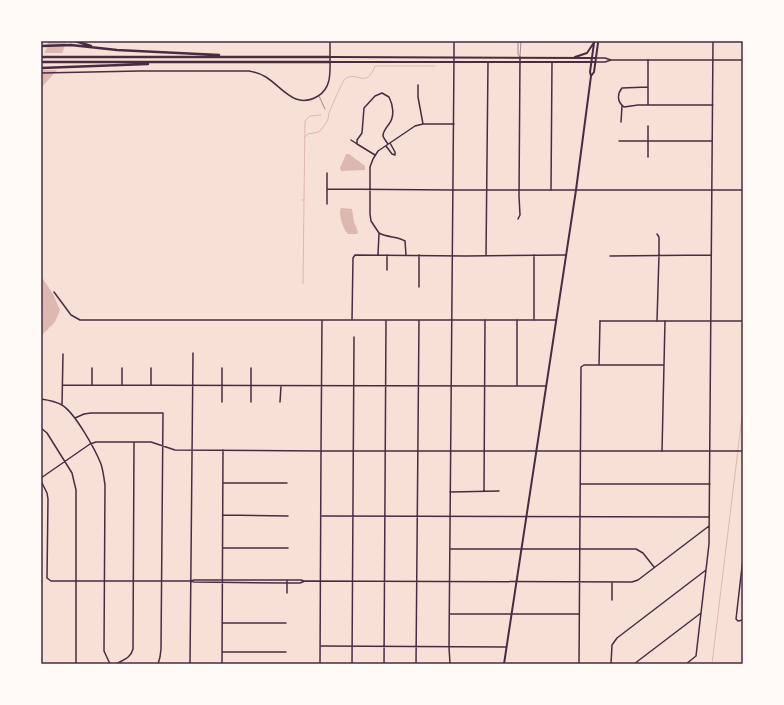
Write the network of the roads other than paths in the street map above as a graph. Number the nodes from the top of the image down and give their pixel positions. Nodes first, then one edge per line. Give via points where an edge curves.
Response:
1 (75, 41) edge
2 (330, 41) edge
3 (454, 41) edge
4 (518, 41) edge
5 (521, 41) edge
6 (713, 41) edge
7 (595, 42) edge
8 (41, 46) edge
9 (100, 48) junction
10 (41, 57) edge
11 (225, 57) junction
12 (330, 57) junction
13 (520, 57) junction
14 (574, 57) junction
15 (454, 58) junction
16 (591, 58) junction
17 (595, 58) junction
18 (611, 60) junction
19 (648, 60) junction
20 (713, 60) junction
21 (743, 60) edge
22 (488, 61) junction
23 (520, 61) junction
24 (552, 61) junction
25 (41, 62) edge
26 (165, 62) junction
27 (330, 62) junction
28 (454, 62) junction
29 (591, 62) junction
30 (595, 62) junction
31 (41, 68) edge
32 (41, 73) edge
33 (591, 76) junction
34 (418, 85) dead end
35 (648, 88) junction
36 (319, 95) junction
37 (713, 105) junction
38 (622, 106) junction
39 (648, 106) junction
40 (325, 109) dead end
41 (622, 122) dead end
42 (423, 124) junction
43 (454, 124) junction
44 (648, 126) dead end
45 (351, 140) dead end
46 (619, 141) dead end
47 (648, 141) junction
48 (712, 141) junction
49 (357, 144) junction
50 (388, 144) junction
51 (375, 155) junction
52 (648, 157) dead end
53 (327, 173) dead end
54 (327, 189) junction
55 (370, 190) junction
56 (453, 190) junction
57 (486, 190) junction
58 (519, 190) junction
59 (551, 190) junction
60 (576, 190) junction
61 (712, 190) junction
62 (743, 190) edge
63 (327, 204) dead end
64 (518, 219) dead end
65 (379, 233) junction
66 (657, 234) dead end
67 (378, 255) junction
68 (387, 255) junction
69 (406, 255) junction
70 (419, 255) junction
71 (534, 255) junction
72 (566, 255) junction
73 (711, 255) junction
74 (452, 256) junction
75 (486, 256) junction
76 (610, 256) dead end
77 (659, 256) junction
78 (387, 270) dead end
79 (419, 287) dead end
80 (54, 292) dead end
81 (322, 320) junction
82 (352, 320) junction
83 (386, 320) junction
84 (419, 320) junction
85 (452, 320) junction
86 (485, 320) junction
87 (517, 320) junction
88 (534, 320) junction
89 (556, 320) junction
90 (665, 320) junction
91 (743, 320) edge
92 (657, 321) junction
93 (711, 321) junction
94 (354, 337) dead end
95 (193, 353) dead end
96 (63, 354) dead end
97 (599, 365) junction
98 (664, 365) junction
99 (92, 368) dead end
100 (122, 368) dead end
101 (151, 368) dead end
102 (222, 368) dead end
103 (251, 368) dead end
104 (63, 385) junction
105 (92, 385) junction
106 (122, 385) junction
107 (151, 385) junction
108 (192, 385) junction
109 (222, 385) junction
110 (251, 385) junction
111 (321, 385) junction
112 (281, 386) junction
113 (354, 386) junction
114 (386, 386) junction
115 (418, 386) junction
116 (452, 386) junction
117 (485, 386) junction
118 (517, 386) junction
119 (546, 386) junction
120 (41, 399) edge
121 (222, 402) dead end
122 (251, 402) dead end
123 (280, 402) dead end
124 (62, 405) junction
125 (75, 418) junction
126 (41, 428) edge
127 (134, 442) junction
128 (90, 444) junction
129 (162, 446) junction
130 (223, 450) junction
131 (192, 451) junction
132 (321, 451) junction
133 (354, 451) junction
134 (385, 451) junction
135 (418, 451) junction
136 (451, 451) junction
137 (484, 451) junction
138 (536, 451) junction
139 (662, 451) junction
140 (710, 451) junction
141 (742, 451) edge
142 (580, 452) junction
143 (65, 461) junction
144 (41, 478) edge
145 (41, 481) edge
146 (223, 483) junction
147 (287, 483) dead end
148 (580, 484) junction
149 (710, 484) junction
150 (484, 491) junction
151 (499, 491) dead end
152 (450, 492) junction
153 (223, 515) junction
154 (288, 516) dead end
155 (322, 516) junction
156 (353, 516) junction
157 (385, 516) junction
158 (417, 516) junction
159 (450, 516) junction
160 (526, 517) junction
161 (580, 517) junction
162 (709, 517) junction
163 (709, 526) junction
164 (223, 548) junction
165 (288, 548) dead end
166 (450, 549) junction
167 (521, 550) junction
168 (580, 550) junction
169 (743, 558) edge
170 (654, 567) junction
171 (706, 570) junction
172 (742, 576) edge
173 (223, 580) junction
174 (287, 580) junction
175 (76, 581) junction
176 (104, 581) junction
177 (133, 581) junction
178 (162, 581) junction
179 (191, 581) junction
180 (305, 581) junction
181 (321, 581) junction
182 (222, 582) junction
183 (353, 582) junction
184 (384, 582) junction
185 (417, 582) junction
186 (450, 582) junction
187 (517, 582) junction
188 (579, 582) junction
189 (612, 582) junction
190 (287, 583) junction
191 (287, 593) dead end
192 (612, 600) dead end
193 (512, 613) junction
194 (701, 613) junction
195 (450, 614) junction
196 (579, 614) junction
197 (743, 620) edge
198 (222, 623) junction
199 (286, 623) dead end
200 (321, 646) junction
201 (352, 646) junction
202 (384, 647) junction
203 (416, 647) junction
204 (449, 647) junction
205 (506, 647) junction
206 (222, 652) junction
207 (286, 652) dead end
208 (76, 664) edge
209 (110, 664) edge
210 (116, 664) edge
211 (158, 664) edge
212 (190, 664) edge
213 (222, 664) edge
214 (320, 664) edge
215 (352, 664) edge
216 (384, 664) edge
217 (416, 664) edge
218 (450, 664) edge
219 (504, 664) edge
220 (579, 664) edge
221 (611, 664) edge
222 (634, 664) edge
223 (686, 664) edge

1 - 9 highway
2 - 12 street
3 - 15 street
4 - 13 lane
5 - 13 lane
6 - 20 street
7 - 14 main road via 587,53
7 - 16 main road
7 - 17 main road via 598,43
8 - 9 highway via 72,45
9 - 11 highway via 212,54
10 - 11 highway
11 - 12 highway
12 - 15 main road
12 - 27 street
13 - 14 main road
13 - 15 main road
13 - 23 street
14 - 16 main road
15 - 28 street
16 - 17 main road
16 - 29 main road
17 - 18 street
17 - 30 main road
18 - 19 street
18 - 30 street
19 - 20 street
19 - 35 street
20 - 21 street
20 - 37 street
22 - 23 main road
22 - 28 main road
22 - 57 street
23 - 24 main road
23 - 58 street
24 - 29 main road
24 - 59 street
25 - 26 highway
26 - 27 highway
26 - 31 highway
27 - 28 main road
27 - 36 street via 329,81 326,89
28 - 43 street
29 - 30 main road
29 - 33 main road
30 - 33 main road
32 - 36 street via 249,71 267,78 294,98 307,100
33 - 60 main road
34 - 42 street
35 - 38 street via 622,88 618,98
35 - 39 street
36 - 40 lane
37 - 39 street
37 - 48 street
38 - 39 street
38 - 41 street
42 - 43 street
42 - 50 street
43 - 56 street
44 - 47 street
45 - 49 street
46 - 47 street
47 - 48 street
47 - 52 street
48 - 61 street
49 - 50 street via 362,133 364,108 375,96 382,93 389,96 393,112 383,134
49 - 51 street
50 - 50 street via 392,154 395,155 395,152
50 - 51 street
51 - 55 street via 370,167
53 - 54 street
54 - 55 street
54 - 63 street
55 - 56 street
55 - 65 street via 371,221
56 - 57 street
56 - 74 street
57 - 58 street
57 - 75 street
58 - 59 street
58 - 64 street
59 - 60 street
60 - 61 street
60 - 72 main road
61 - 62 street
61 - 73 street
65 - 67 street
65 - 69 street via 406,241
66 - 77 street
67 - 68 street
67 - 82 street via 353,256
68 - 69 street
68 - 78 street
69 - 70 street
70 - 74 street
70 - 79 street
71 - 72 street
71 - 75 street
71 - 88 street
72 - 89 main road
73 - 77 street
73 - 93 street
74 - 75 street
74 - 85 street
76 - 77 street
77 - 92 street
80 - 81 street via 71,315 80,320
81 - 82 street
81 - 111 street
82 - 83 street
83 - 84 street
83 - 114 street
84 - 85 street
84 - 115 street
85 - 86 street
85 - 116 street
86 - 87 street
86 - 117 street
87 - 88 street
87 - 118 street
88 - 89 street
89 - 119 main road
90 - 92 street
90 - 93 street
90 - 98 street
91 - 93 street
92 - 97 street via 600,321
93 - 140 street
94 - 113 street
95 - 108 street
96 - 104 street
97 - 98 street
97 - 142 street via 582,366
98 - 139 street
99 - 105 street
100 - 106 street
101 - 107 street
102 - 109 street
103 - 110 street
104 - 105 street
104 - 124 street
105 - 106 street
106 - 107 street
107 - 108 street
108 - 109 street
108 - 131 street
109 - 110 street
109 - 121 street
110 - 112 street
110 - 122 street
111 - 112 street
111 - 113 street
111 - 132 street
112 - 123 street
113 - 114 street
113 - 133 street
114 - 115 street
114 - 134 street
115 - 116 street
115 - 135 street
116 - 117 street
116 - 136 street
117 - 118 street
117 - 137 street
118 - 119 street
119 - 138 main road
120 - 124 street
124 - 125 street
125 - 128 street
125 - 129 street via 91,413 163,414
126 - 143 street
127 - 128 street
127 - 129 street via 151,442
127 - 177 street
128 - 143 street
128 - 176 street via 101,465 105,485
129 - 131 street
129 - 178 street
130 - 131 street
130 - 132 street
130 - 146 street
131 - 179 street
132 - 133 street
132 - 155 street
133 - 134 street
133 - 156 street
134 - 135 street
134 - 157 street
135 - 136 street
135 - 158 street
136 - 137 street
136 - 152 street
137 - 138 street
137 - 150 street
138 - 142 street
138 - 160 main road
139 - 140 street
139 - 142 street
140 - 141 street
140 - 149 street
142 - 148 street
143 - 144 street
143 - 175 street via 76,490
145 - 175 street via 48,499 48,580
146 - 147 street
146 - 153 street
148 - 149 street
148 - 161 street
149 - 162 street
150 - 151 street
150 - 152 street
152 - 159 street
153 - 154 street
153 - 164 street
155 - 156 street
155 - 181 street
156 - 157 street
156 - 183 street
157 - 158 street
157 - 184 street
158 - 159 street
158 - 185 street
159 - 160 street
159 - 166 street
160 - 161 street
160 - 167 main road
161 - 162 street
161 - 168 street
162 - 163 street
163 - 170 street
163 - 171 street
164 - 165 street
164 - 173 street
166 - 167 street
166 - 186 street
167 - 168 street
167 - 187 main road
168 - 170 street via 636,550 643,553
168 - 188 street
169 - 172 street
170 - 189 street via 635,582
171 - 194 street
171 - 221 street via 617,638 612,645
172 - 197 street via 736,619
173 - 174 street
173 - 179 street
173 - 182 street
174 - 180 street
174 - 190 street
175 - 176 street
175 - 208 street
176 - 177 street
176 - 209 street via 104,651
177 - 178 street
177 - 210 street via 133,651
178 - 179 street
178 - 211 street via 161,649
179 - 182 street
179 - 212 street
180 - 181 street
180 - 190 street
181 - 183 street
181 - 200 street
182 - 190 street
182 - 198 street
183 - 184 street
183 - 201 street
184 - 185 street
184 - 202 street
185 - 186 street
185 - 203 street
186 - 187 street
186 - 195 street
187 - 188 street
187 - 193 main road
188 - 189 street
188 - 196 street
189 - 192 street
190 - 191 street
193 - 195 street
193 - 196 street
193 - 205 main road
194 - 222 street
194 - 223 street via 696,656
195 - 204 street
196 - 220 street
198 - 199 street
198 - 206 street
200 - 201 street
200 - 214 street
201 - 202 street
201 - 215 street
202 - 203 street
202 - 216 street
203 - 204 street
203 - 217 street
204 - 205 street
204 - 218 street
205 - 219 main road
206 - 207 street
206 - 213 street

